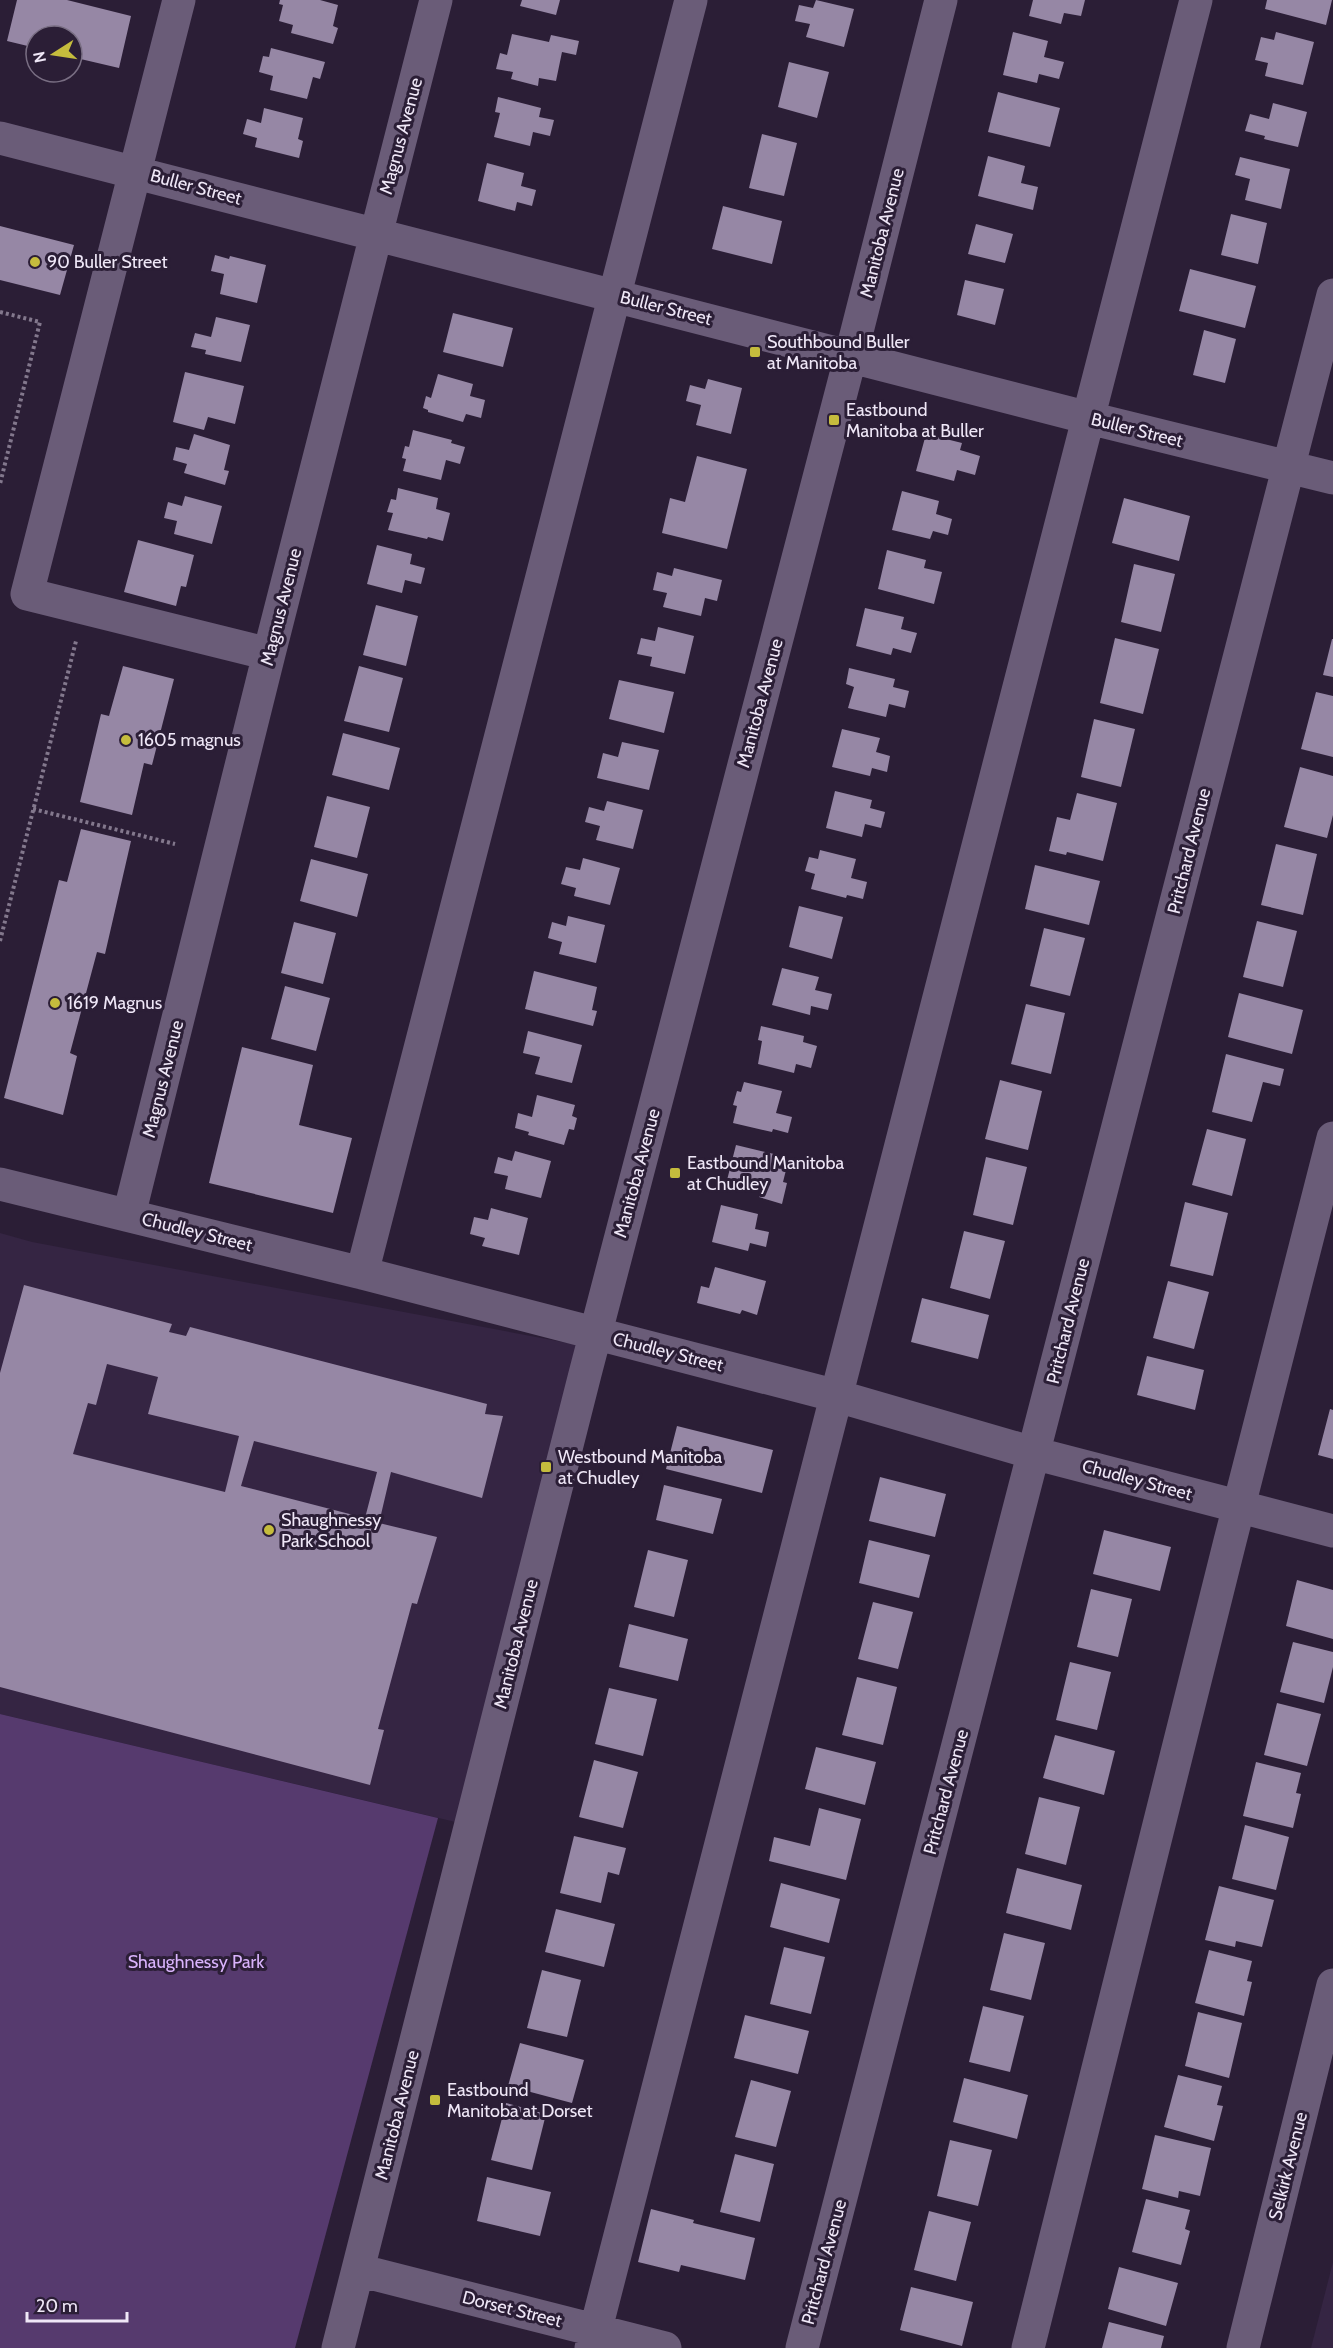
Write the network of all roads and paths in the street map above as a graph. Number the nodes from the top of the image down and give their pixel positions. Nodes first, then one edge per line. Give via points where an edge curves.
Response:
1 (179, 0) edge
2 (436, 0) edge
3 (691, 0) edge
4 (941, 0) edge
5 (1196, 0) edge
6 (0, 138) edge
7 (135, 171) junction
8 (376, 234) junction
9 (616, 295) junction
10 (1333, 295) edge
11 (0, 312) edge
12 (851, 355) junction
13 (1089, 418) junction
14 (1289, 467) junction
15 (1333, 478) edge
16 (0, 484) edge
17 (78, 634) dead end
18 (269, 654) junction
19 (33, 809) junction
20 (174, 843) dead end
21 (0, 941) edge
22 (1333, 1138) edge
23 (0, 1184) edge
24 (129, 1215) junction
25 (362, 1273) junction
26 (596, 1334) junction
27 (837, 1396) junction
28 (1033, 1453) junction
29 (1238, 1506) junction
30 (1333, 1531) edge
31 (1333, 1985) edge
32 (358, 2270) junction
33 (593, 2339) edge
34 (338, 2348) edge
35 (665, 2348) edge
36 (802, 2348) edge
37 (1028, 2348) edge
38 (1243, 2348) edge

1 - 7 street
2 - 8 street, Magnus Avenue
3 - 9 street
4 - 12 street, Manitoba Avenue
5 - 13 street
6 - 7 street, Buller Street
7 - 8 street, Buller Street
7 - 18 street via 27,594
8 - 9 street, Buller Street
8 - 18 street, Magnus Avenue
9 - 12 street, Buller Street
9 - 25 street
10 - 14 street, Pritchard Avenue
11 - 16 path via 40,322
12 - 13 street, Buller Street
12 - 26 street, Manitoba Avenue
13 - 14 street, Buller Street
13 - 27 street
14 - 15 street, Buller Street
14 - 28 street, Pritchard Avenue
17 - 19 path
18 - 24 street, Magnus Avenue
19 - 20 path
19 - 21 path
22 - 29 street
23 - 24 street, Chudley Street
24 - 25 street, Chudley Street
25 - 26 street, Chudley Street
26 - 27 street, Chudley Street
26 - 32 street, Manitoba Avenue
27 - 28 street, Chudley Street
27 - 33 street
28 - 29 street, Chudley Street
28 - 36 street, Pritchard Avenue
29 - 30 street, Chudley Street
29 - 37 street
31 - 38 street, Selkirk Avenue
32 - 33 street, Dorset Street
32 - 34 street, Manitoba Avenue
33 - 35 street, Dorset Street

